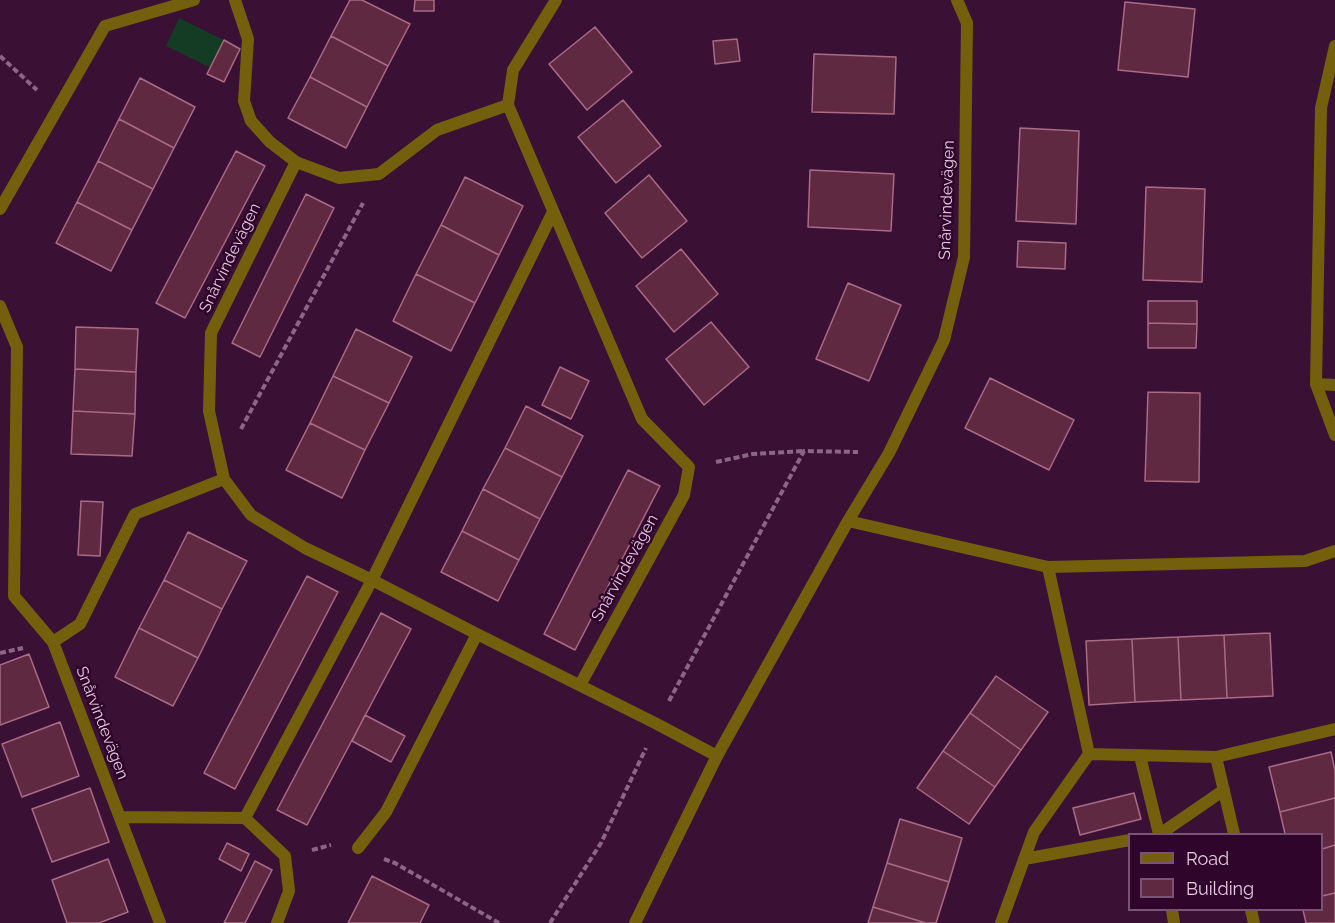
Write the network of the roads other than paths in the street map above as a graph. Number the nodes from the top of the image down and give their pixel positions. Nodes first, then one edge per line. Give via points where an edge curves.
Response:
1 (194, 0) edge
2 (235, 0) edge
3 (556, 0) edge
4 (957, 0) edge
5 (1335, 46) edge
6 (507, 105) junction
7 (1321, 108) junction
8 (1335, 108) edge
9 (296, 162) junction
10 (0, 208) edge
11 (554, 212) junction
12 (0, 306) edge
13 (1316, 384) junction
14 (1335, 385) edge
15 (1335, 435) edge
16 (222, 473) junction
17 (848, 521) junction
18 (1335, 551) edge
19 (1048, 567) junction
20 (372, 580) junction
21 (477, 634) junction
22 (53, 642) junction
23 (580, 685) junction
24 (1335, 729) edge
25 (1089, 754) junction
26 (717, 756) junction
27 (1140, 756) junction
28 (1216, 757) junction
29 (1224, 790) junction
30 (120, 817) junction
31 (245, 818) junction
32 (1160, 833) edge
33 (1161, 833) edge
34 (1234, 833) edge
35 (1128, 840) edge
36 (358, 848) road end
37 (1024, 859) junction
38 (160, 923) edge
39 (277, 923) edge
40 (635, 923) edge
41 (1001, 923) edge

1 - 10 street via 105,26
2 - 9 street via 248,39 244,101 251,121
3 - 6 street via 513,70
4 - 17 street, Snårvindevägen via 967,23 964,257 944,340 889,453
5 - 7 street
6 - 9 street via 436,130 379,174 339,178
6 - 11 street
7 - 8 street
7 - 13 street
9 - 16 street, Snårvindevägen via 211,333 209,411
11 - 20 street
11 - 23 street, Snårvindevägen via 642,419 689,467 684,495
12 - 22 street, Snårvindevägen via 18,347 14,596
13 - 14 street
13 - 15 street
16 - 20 street, Snårvindevägen via 250,515 304,548
16 - 22 street via 135,514 80,624
17 - 19 street
17 - 26 street, Snårvindevägen
18 - 19 street via 1305,561
19 - 25 street
20 - 21 street, Snårvindevägen
20 - 31 street
21 - 23 street, Snårvindevägen
21 - 36 street via 386,812
22 - 30 street, Snårvindevägen
23 - 26 street, Snårvindevägen
24 - 28 street
25 - 27 street
25 - 37 street via 1034,832
26 - 40 street, Snårvindevägen
27 - 28 street
27 - 32 street
28 - 29 street
29 - 33 street
29 - 34 street
30 - 31 street
30 - 38 street, Snårvindevägen
31 - 39 street via 285,856 289,891
35 - 37 street
37 - 41 street

